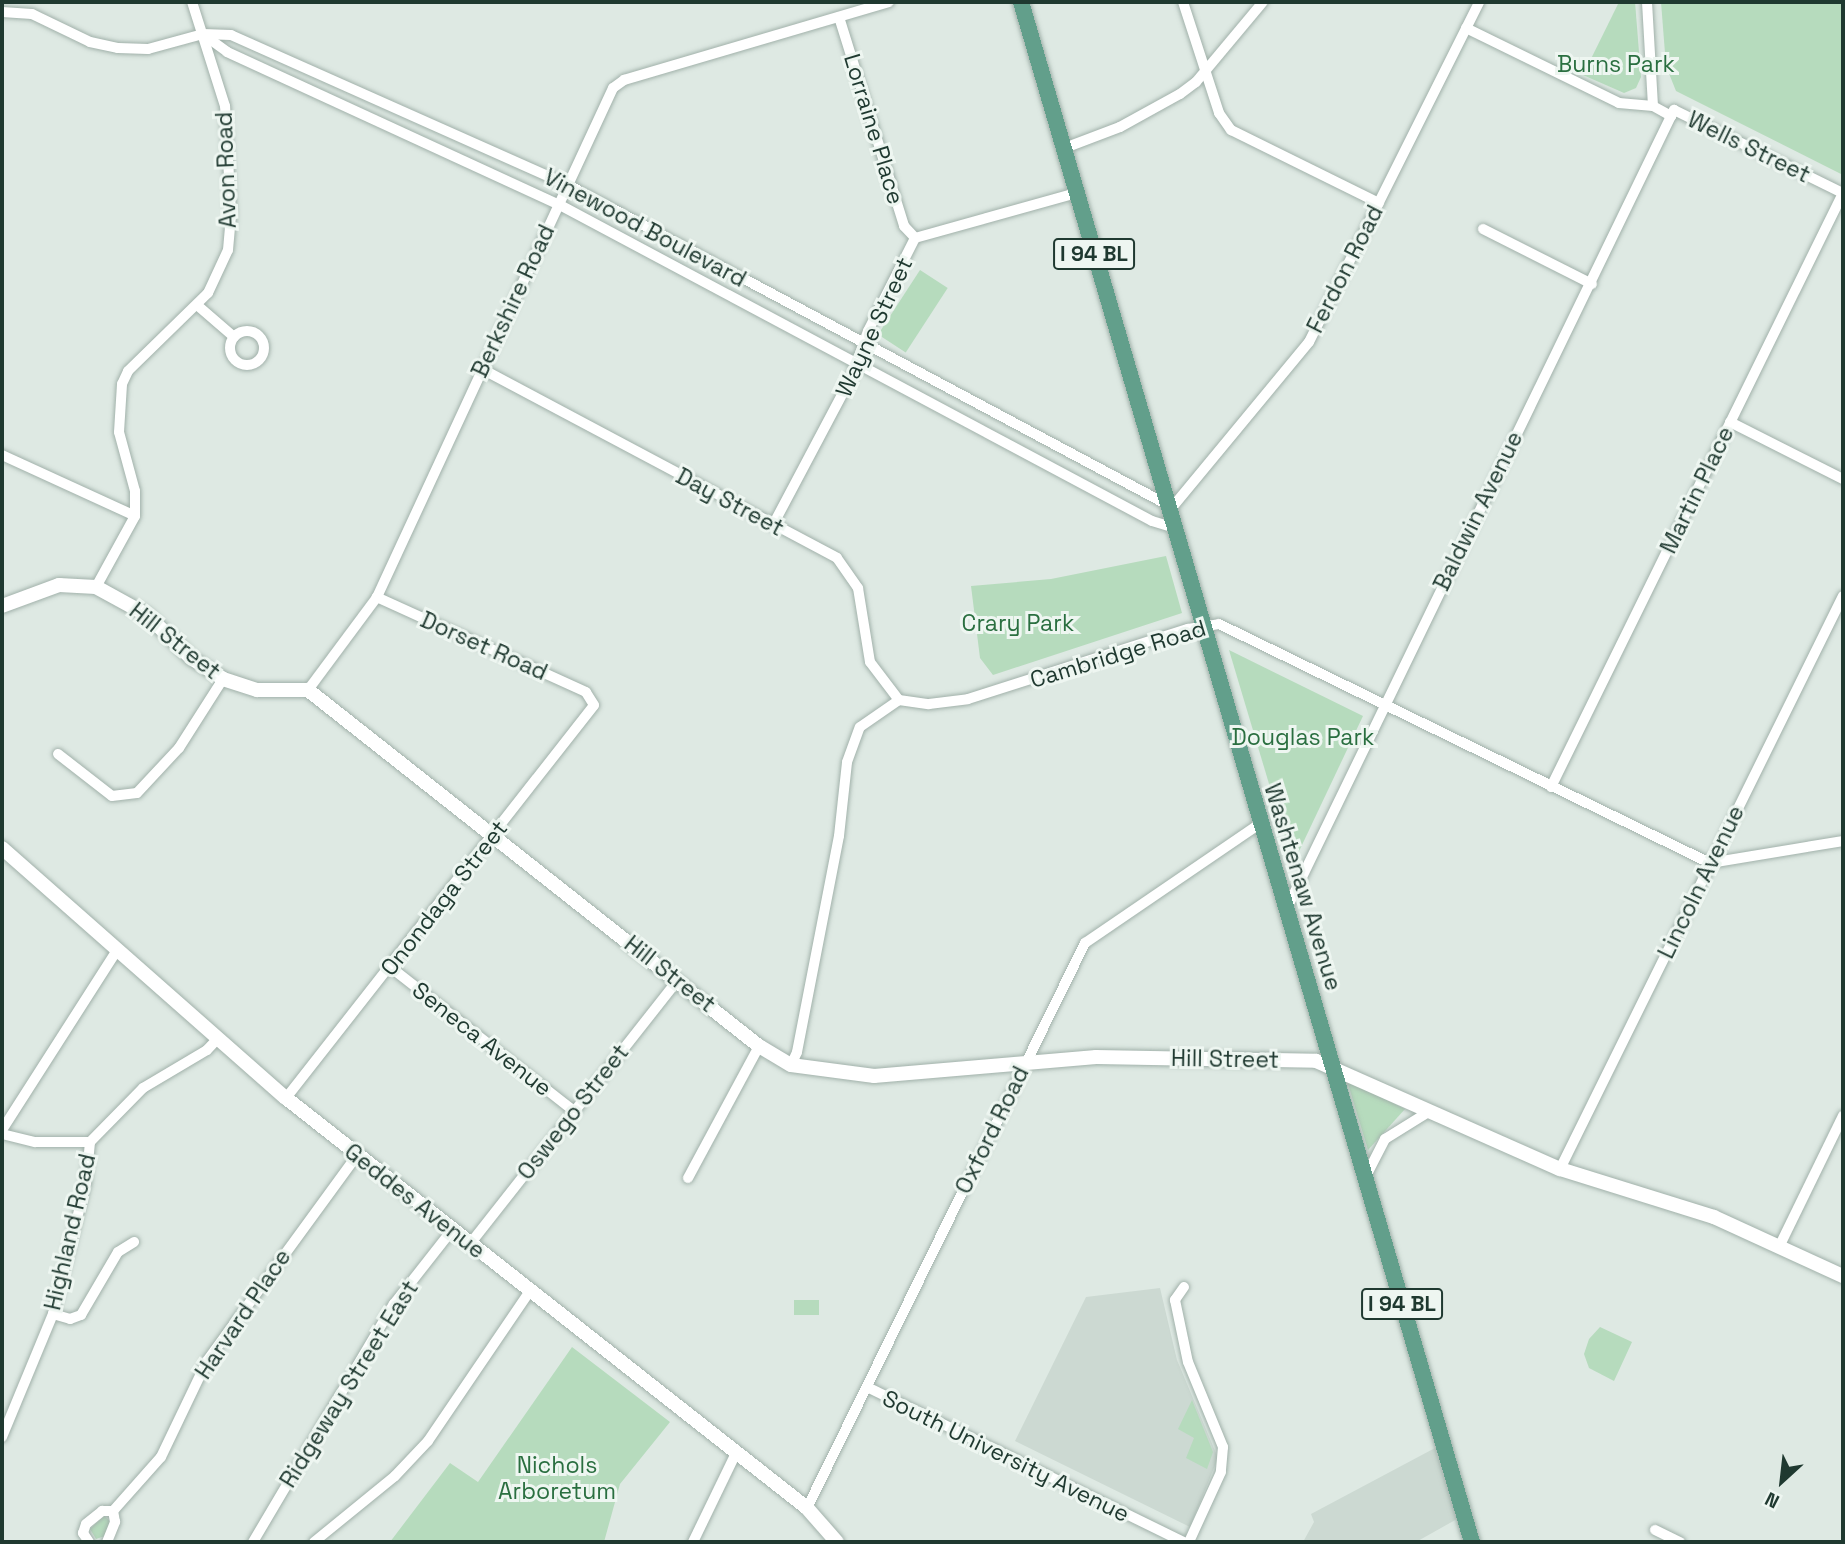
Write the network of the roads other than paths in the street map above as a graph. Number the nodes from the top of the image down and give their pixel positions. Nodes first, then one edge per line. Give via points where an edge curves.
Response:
1 (192, 2) edge
2 (890, 2) edge
3 (1021, 2) edge
4 (1183, 2) edge
5 (1263, 2) edge
6 (1479, 2) edge
7 (1647, 2) edge
8 (2, 12) edge
9 (839, 17) junction
10 (1466, 28) junction
11 (203, 34) junction
12 (1205, 71) junction
13 (1653, 106) junction
14 (1671, 116) junction
15 (1062, 149) junction
16 (568, 185) junction
17 (1076, 193) junction
18 (1843, 193) edge
19 (1379, 203) junction
20 (558, 204) junction
21 (1483, 229) dead end
22 (915, 238) junction
23 (1592, 284) junction
24 (197, 305) junction
25 (234, 337) dead end
26 (864, 344) junction
27 (857, 363) junction
28 (482, 369) junction
29 (1730, 422) junction
30 (2, 455) edge
31 (1073, 456) junction
32 (1063, 474) junction
33 (1843, 479) edge
34 (1169, 508) junction
35 (135, 516) junction
36 (774, 525) junction
37 (1175, 528) junction
38 (96, 587) junction
39 (1843, 596) edge
40 (377, 597) junction
41 (2, 606) edge
42 (1201, 626) junction
43 (223, 679) junction
44 (308, 690) junction
45 (592, 695) joint
46 (899, 701) junction
47 (1383, 706) junction
48 (58, 754) dead end
49 (1551, 787) junction
50 (1261, 823) junction
51 (493, 836) junction
52 (1843, 841) edge
53 (2, 848) edge
54 (1710, 863) junction
55 (1286, 908) junction
56 (117, 950) junction
57 (389, 966) junction
58 (677, 981) junction
59 (218, 1038) junction
60 (759, 1046) junction
61 (791, 1065) junction
62 (1023, 1065) junction
63 (1332, 1066) junction
64 (286, 1098) junction
65 (574, 1111) junction
66 (1430, 1111) junction
67 (1843, 1116) edge
68 (2, 1132) edge
69 (90, 1142) junction
70 (357, 1155) junction
71 (1560, 1169) junction
72 (688, 1178) dead end
73 (1365, 1180) junction
74 (452, 1230) junction
75 (134, 1242) dead end
76 (470, 1244) junction
77 (1779, 1247) junction
78 (1843, 1276) edge
79 (1184, 1287) dead end
80 (530, 1291) junction
81 (52, 1314) junction
82 (867, 1387) junction
83 (2, 1437) edge
84 (736, 1453) junction
85 (807, 1508) junction
86 (113, 1511) junction
87 (1655, 1530) dead end
88 (1165, 1539) edge
89 (89, 1542) edge
90 (107, 1542) edge
91 (253, 1542) edge
92 (314, 1542) edge
93 (693, 1542) edge
94 (837, 1542) edge
95 (1183, 1542) edge
96 (1189, 1542) edge
97 (1472, 1542) edge
98 (1679, 1542) edge

1 - 11 street, Avon Road
2 - 9 street, Berkshire Road
3 - 15 main road, Washtenaw Avenue / I 94 BL
4 - 12 street
5 - 12 street
6 - 10 street, Ferdon Road
7 - 13 street
8 - 11 street, Vinewood Boulevard via 32,14 90,42 118,48 148,49
9 - 16 street, Berkshire Road via 617,83
9 - 22 street, Lorraine Place via 904,226
10 - 13 street, Wells Street via 1611,100
10 - 19 street, Ferdon Road
11 - 16 street, Vinewood Boulevard via 231,35
11 - 20 street, Vinewood Boulevard via 227,52
11 - 24 street, Avon Road via 225,106 231,212 223,267
12 - 15 street via 1154,110
12 - 19 street via 1219,113 1239,136
13 - 14 street, Wells Street
14 - 18 street, Wells Street via 1674,110
14 - 23 street, Baldwin Avenue
15 - 17 main road, Washtenaw Avenue / I 94 BL
16 - 20 street, Berkshire Road
16 - 26 street, Vinewood Boulevard
17 - 22 street, Wayne Street
17 - 34 main road, Washtenaw Avenue / I 94 BL
18 - 29 street, Martin Place
19 - 34 street, Ferdon Road via 1302,352
20 - 27 street, Vinewood Boulevard
20 - 28 street, Berkshire Road
21 - 23 street
22 - 26 street, Wayne Street
23 - 47 street, Baldwin Avenue
24 - 25 street
24 - 35 street, Avon Road via 135,363 122,384 119,432 135,491
26 - 27 street, Wayne Street
26 - 31 street, Vinewood Boulevard
27 - 32 street, Vinewood Boulevard
27 - 36 street, Wayne Street
28 - 36 street, Day Street
28 - 40 street, Berkshire Road
29 - 33 street
29 - 49 street, Martin Place
30 - 35 street
31 - 32 street
31 - 34 street, Vinewood Boulevard
32 - 37 street, Vinewood Boulevard
34 - 37 main road, Washtenaw Avenue / I 94 BL
35 - 38 street
36 - 46 street, Day Street via 846,568 858,588 870,662
37 - 42 main road, Washtenaw Avenue / I 94 BL
38 - 41 street, Hill Street via 59,585
38 - 43 street, Hill Street via 147,615 191,657
39 - 54 street, Lincoln Avenue
40 - 44 street, Berkshire Road
40 - 45 street, Dorset Road
42 - 46 street, Cambridge Road via 968,699 929,704
42 - 47 street, Cambridge Road via 1220,624
42 - 50 main road, Washtenaw Avenue / I 94 BL
43 - 44 street, Hill Street via 257,690
43 - 48 street via 178,748 137,793 112,796
44 - 51 street, Hill Street
45 - 51 street, Onondaga Street via 592,710
46 - 61 street via 860,727 851,744 839,836
47 - 49 street, Cambridge Road
47 - 55 street, Baldwin Avenue
49 - 54 street, Cambridge Road
50 - 55 main road, Washtenaw Avenue / I 94 BL
50 - 62 street, Oxford Road via 1085,943
51 - 57 street, Onondaga Street
51 - 58 street, Hill Street
52 - 54 street
53 - 56 street, Geddes Avenue
54 - 71 street, Lincoln Avenue
55 - 63 main road, Washtenaw Avenue / I 94 BL
56 - 59 street, Geddes Avenue
56 - 68 street
57 - 64 street, Onondaga Street
57 - 65 street, Seneca Avenue
58 - 60 street, Hill Street
58 - 65 street, Oswego Street
59 - 64 street, Geddes Avenue
59 - 69 street, Highland Road via 207,1050 143,1088
60 - 61 street, Hill Street
60 - 72 street
61 - 62 street, Hill Street via 874,1076
62 - 63 street, Hill Street via 1097,1057 1316,1061
62 - 82 street, Oxford Road
63 - 66 street, Hill Street
63 - 73 main road, Washtenaw Avenue / I 94 BL
64 - 70 street, Geddes Avenue
65 - 76 street, Oswego Street
66 - 71 street, Hill Street
66 - 73 street via 1385,1139
67 - 77 street
68 - 69 street via 35,1142
69 - 81 street, Highland Road via 86,1183
70 - 74 street, Geddes Avenue
70 - 86 street, Harvard Place via 207,1361 161,1457
71 - 77 street, Hill Street via 1714,1217
73 - 97 main road, Washtenaw Avenue / I 94 BL
74 - 76 street, Geddes Avenue
74 - 91 street, Ridgeway Street East via 394,1304
75 - 81 street via 118,1252 81,1315 70,1319
76 - 80 street, Geddes Avenue
77 - 78 street, Hill Street
79 - 96 street via 1175,1300 1188,1362 1219,1437 1223,1461
80 - 84 street, Geddes Avenue
80 - 92 street via 428,1441 395,1476
81 - 83 street, Highland Road
82 - 85 street, Oxford Road
82 - 88 street, South University Avenue
84 - 85 street, Geddes Avenue
84 - 93 street
85 - 94 street, Geddes Avenue
86 - 89 street, Harvard Place via 102,1511 86,1524 83,1533
86 - 90 street via 115,1522
87 - 98 street
88 - 95 street, South University Avenue

